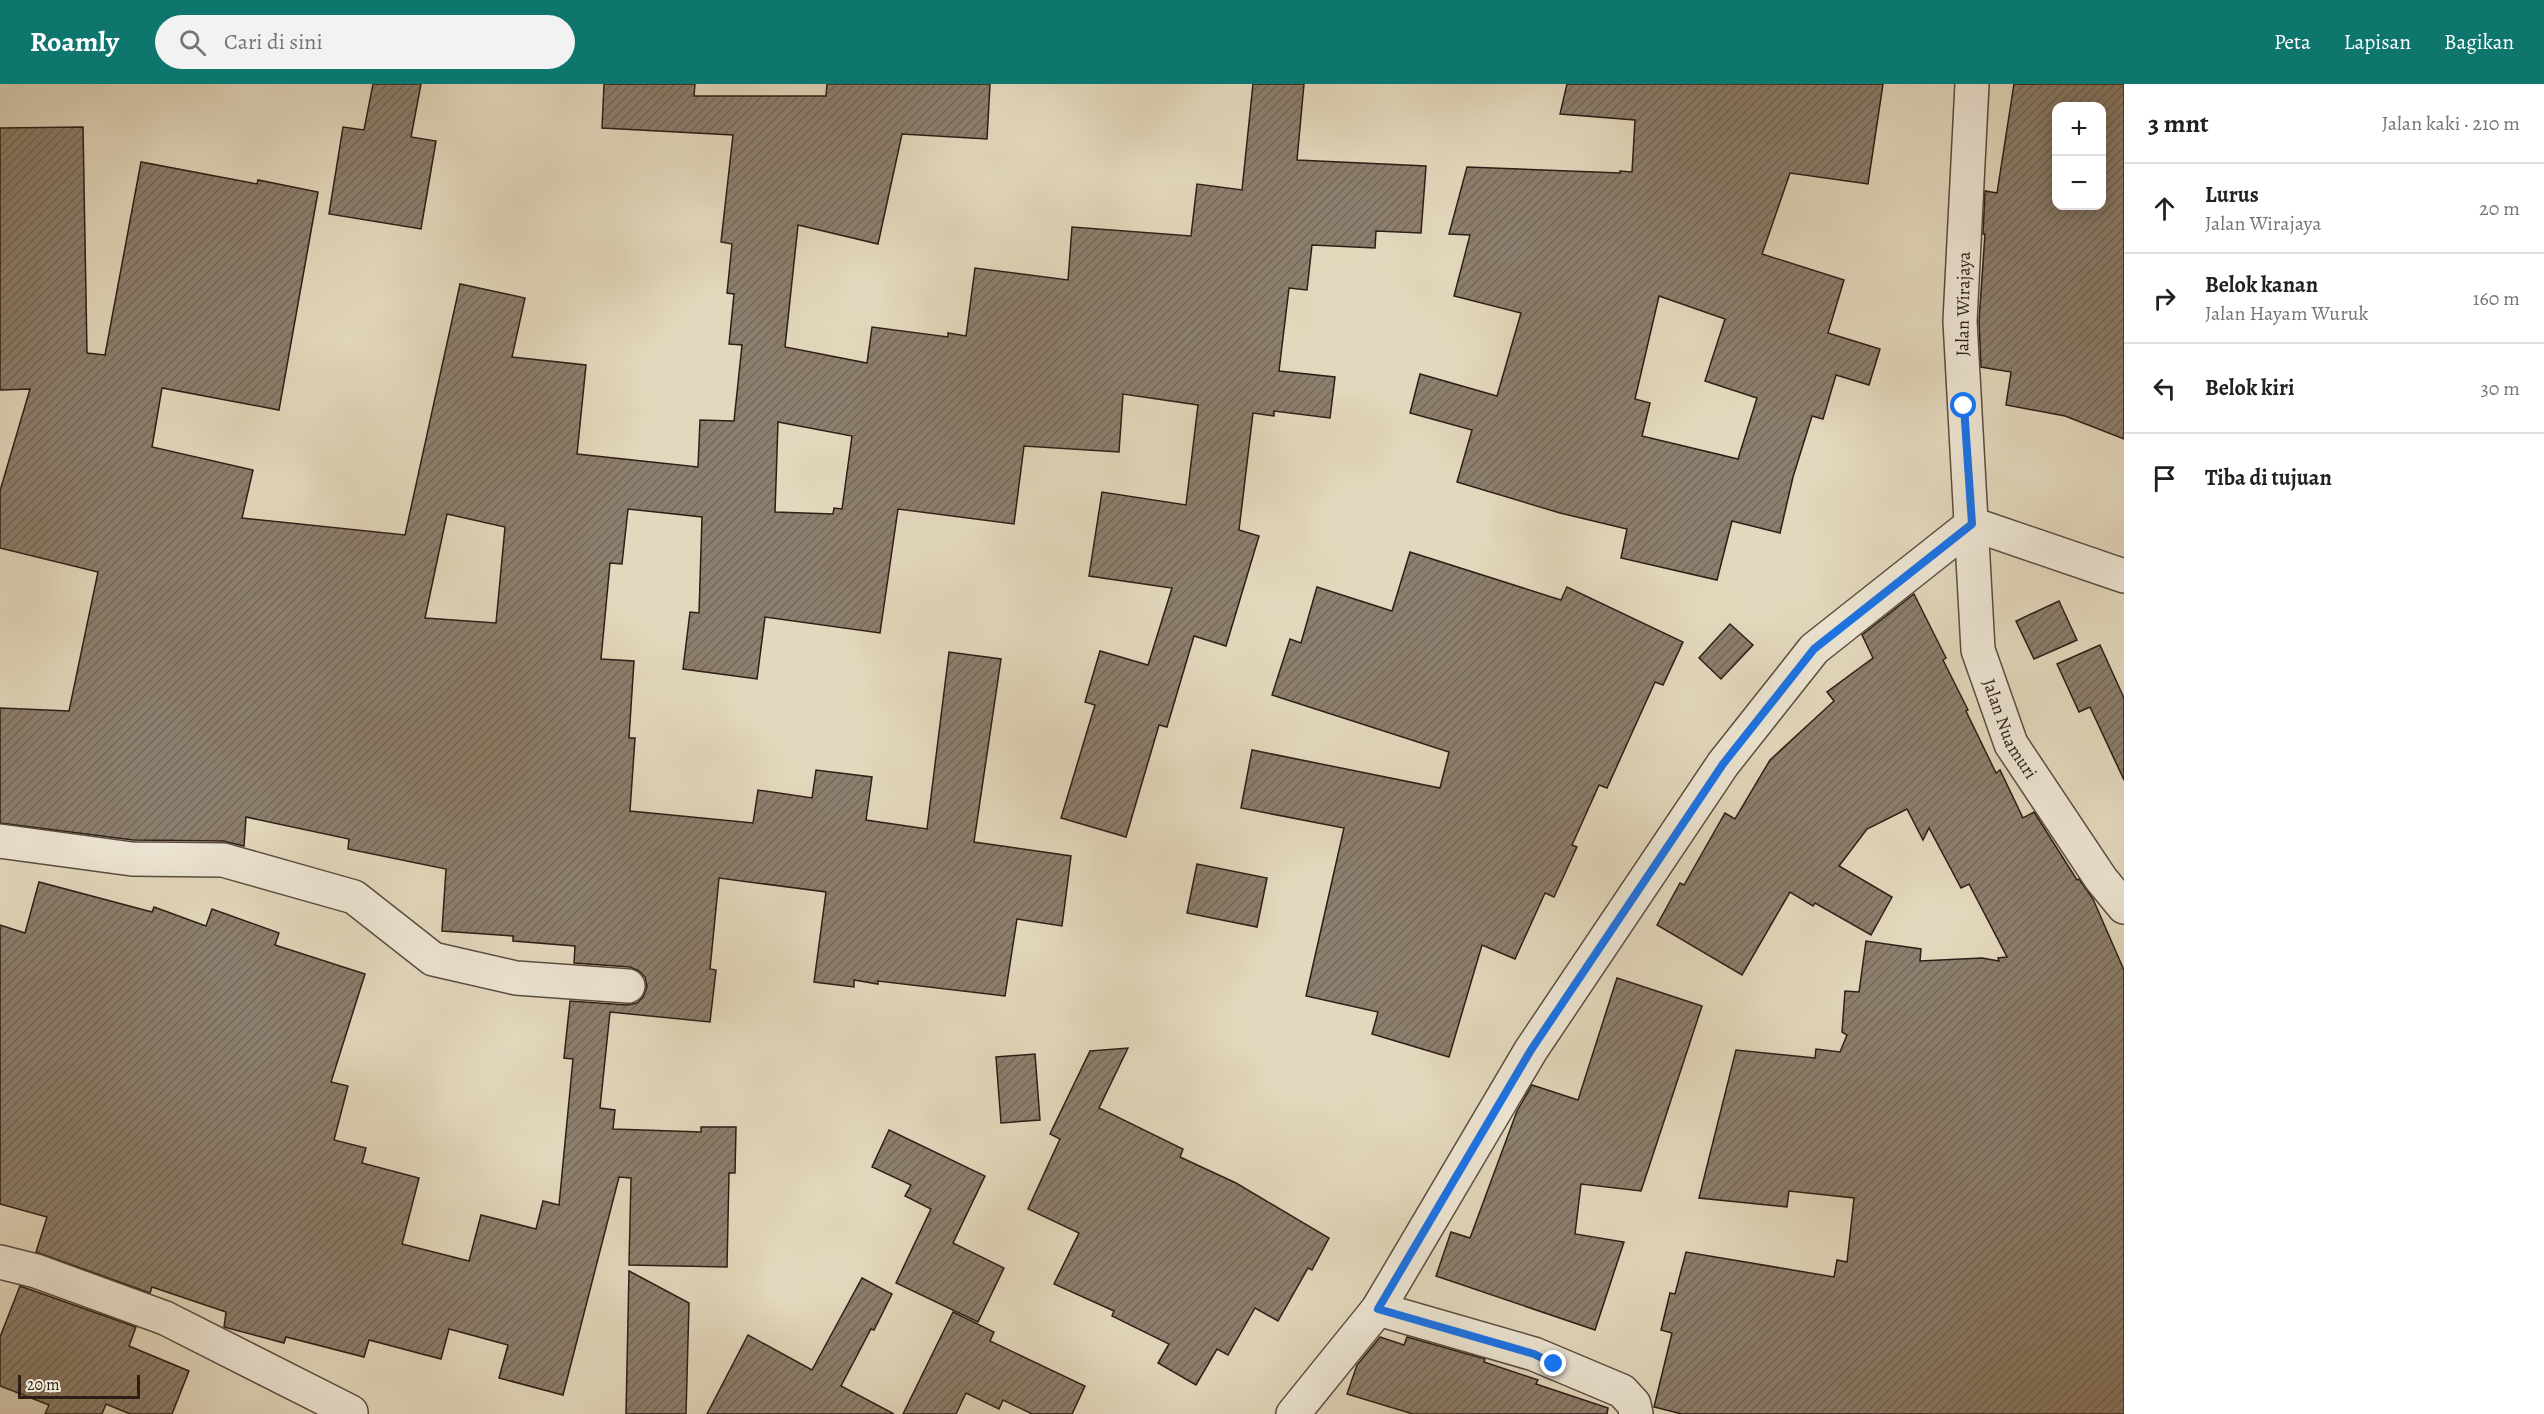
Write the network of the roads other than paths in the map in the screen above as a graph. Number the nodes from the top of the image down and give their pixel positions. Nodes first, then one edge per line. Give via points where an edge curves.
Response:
1 (1972, 84) edge
2 (1972, 524) junction
3 (2124, 576) edge
4 (0, 841) edge
5 (2124, 907) edge
6 (628, 986) dead end
7 (0, 1262) edge
8 (1378, 1309) junction
9 (351, 1412) dead end
10 (1293, 1414) edge
11 (1636, 1414) edge

1 - 2 street, Jalan Wirajaya via 1960,321
2 - 3 street
2 - 5 street, Jalan Nuamuri via 1978,650 2011,744
2 - 8 street via 1814,649 1723,764 1531,1050
4 - 6 street via 132,859 223,860 354,897 433,960 516,978
7 - 9 street via 36,1271 165,1318
8 - 10 street
8 - 11 street via 1534,1354 1622,1391 1634,1404

